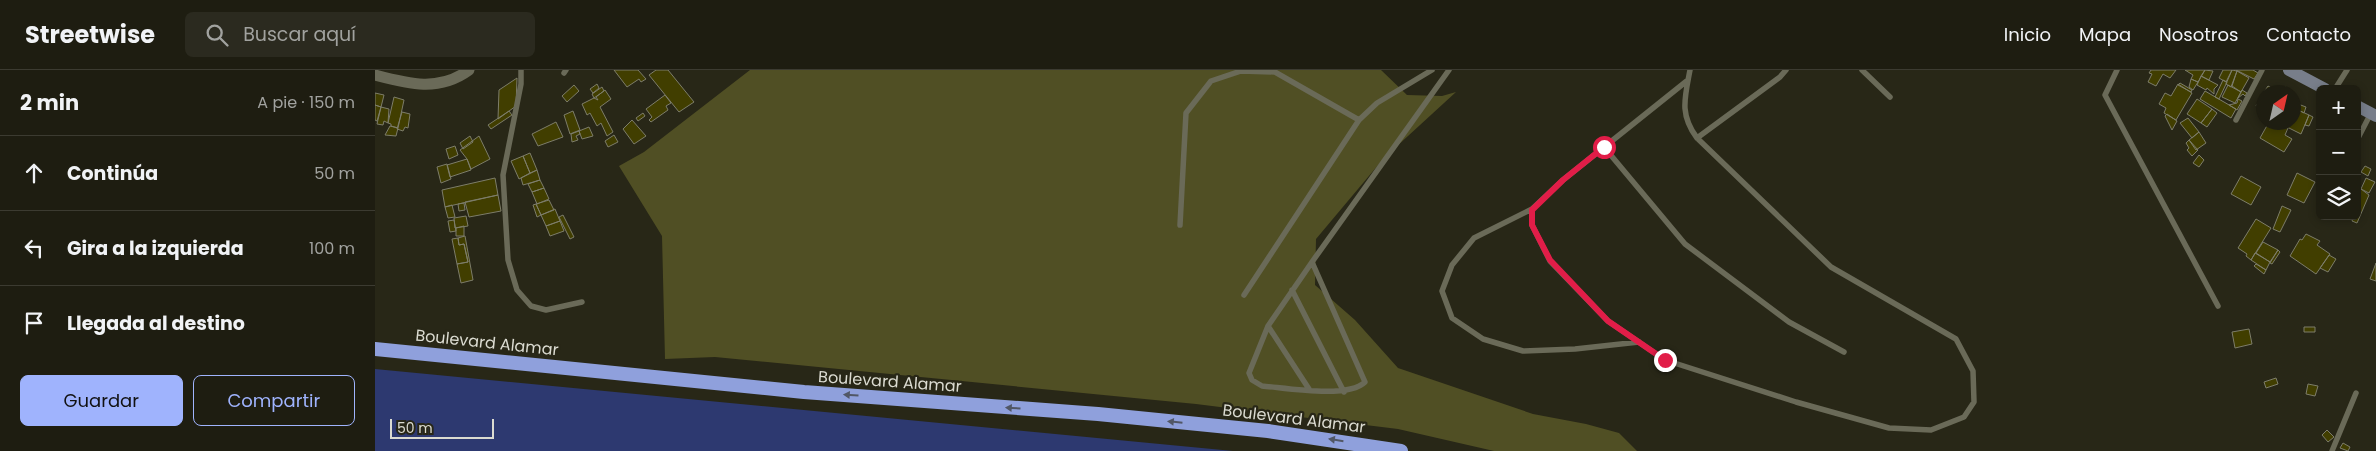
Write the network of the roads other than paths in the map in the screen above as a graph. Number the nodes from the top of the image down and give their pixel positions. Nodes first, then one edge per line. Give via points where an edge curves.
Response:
1 (521, 70) edge
2 (1432, 70) edge
3 (1449, 70) edge
4 (1691, 70) edge
5 (1786, 70) edge
6 (1862, 70) edge
7 (2117, 70) edge
8 (2262, 70) edge
9 (2289, 70) edge
10 (2347, 70) edge
11 (464, 72) edge
12 (375, 75) edge
13 (1689, 80) junction
14 (2317, 85) edge
15 (2338, 85) edge
16 (1890, 97) dead end
17 (2361, 108) edge
18 (2373, 115) edge
19 (1359, 120) junction
20 (2236, 120) dead end
21 (2361, 134) edge
22 (1697, 138) junction
23 (1604, 147) junction
24 (1532, 210) junction
25 (1180, 225) dead end
26 (1312, 262) junction
27 (1292, 290) junction
28 (1244, 295) dead end
29 (582, 302) dead end
30 (2218, 306) dead end
31 (1268, 326) junction
32 (1639, 342) junction
33 (375, 349) edge
34 (1844, 352) dead end
35 (1309, 390) junction
36 (1344, 392) junction
37 (2356, 393) dead end
38 (1401, 451) edge
39 (2332, 451) edge

1 - 29 lane via 503,175 508,260 517,290 531,306 545,310
2 - 19 lane via 1377,103
3 - 26 lane
4 - 13 lane
5 - 22 lane
6 - 16 lane
7 - 30 lane via 2105,95
8 - 20 lane
9 - 14 main road
10 - 15 lane
11 - 12 street via 447,82 427,86
13 - 22 lane via 1683,105 1688,127
13 - 23 lane
17 - 18 main road
18 - 21 lane
19 - 25 lane via 1275,72 1241,71 1211,81 1186,113
19 - 28 lane
22 - 32 lane via 1831,267 1956,339 1973,371 1974,402 1965,417 1931,430 1889,428 1665,360
23 - 24 lane
23 - 34 lane via 1685,244 1789,322
24 - 32 lane via 1532,225 1550,260 1608,321
24 - 32 lane via 1474,238 1452,265 1442,291 1452,318 1483,339 1523,351
26 - 27 lane
26 - 36 lane via 1365,382 1359,388
27 - 31 lane
27 - 36 lane
31 - 35 lane
31 - 35 lane via 1249,373 1252,380 1262,386
38 -> 33 highway, Boulevard Alamar via 1269,431 1097,414 804,392
35 - 36 lane
37 - 39 lane

